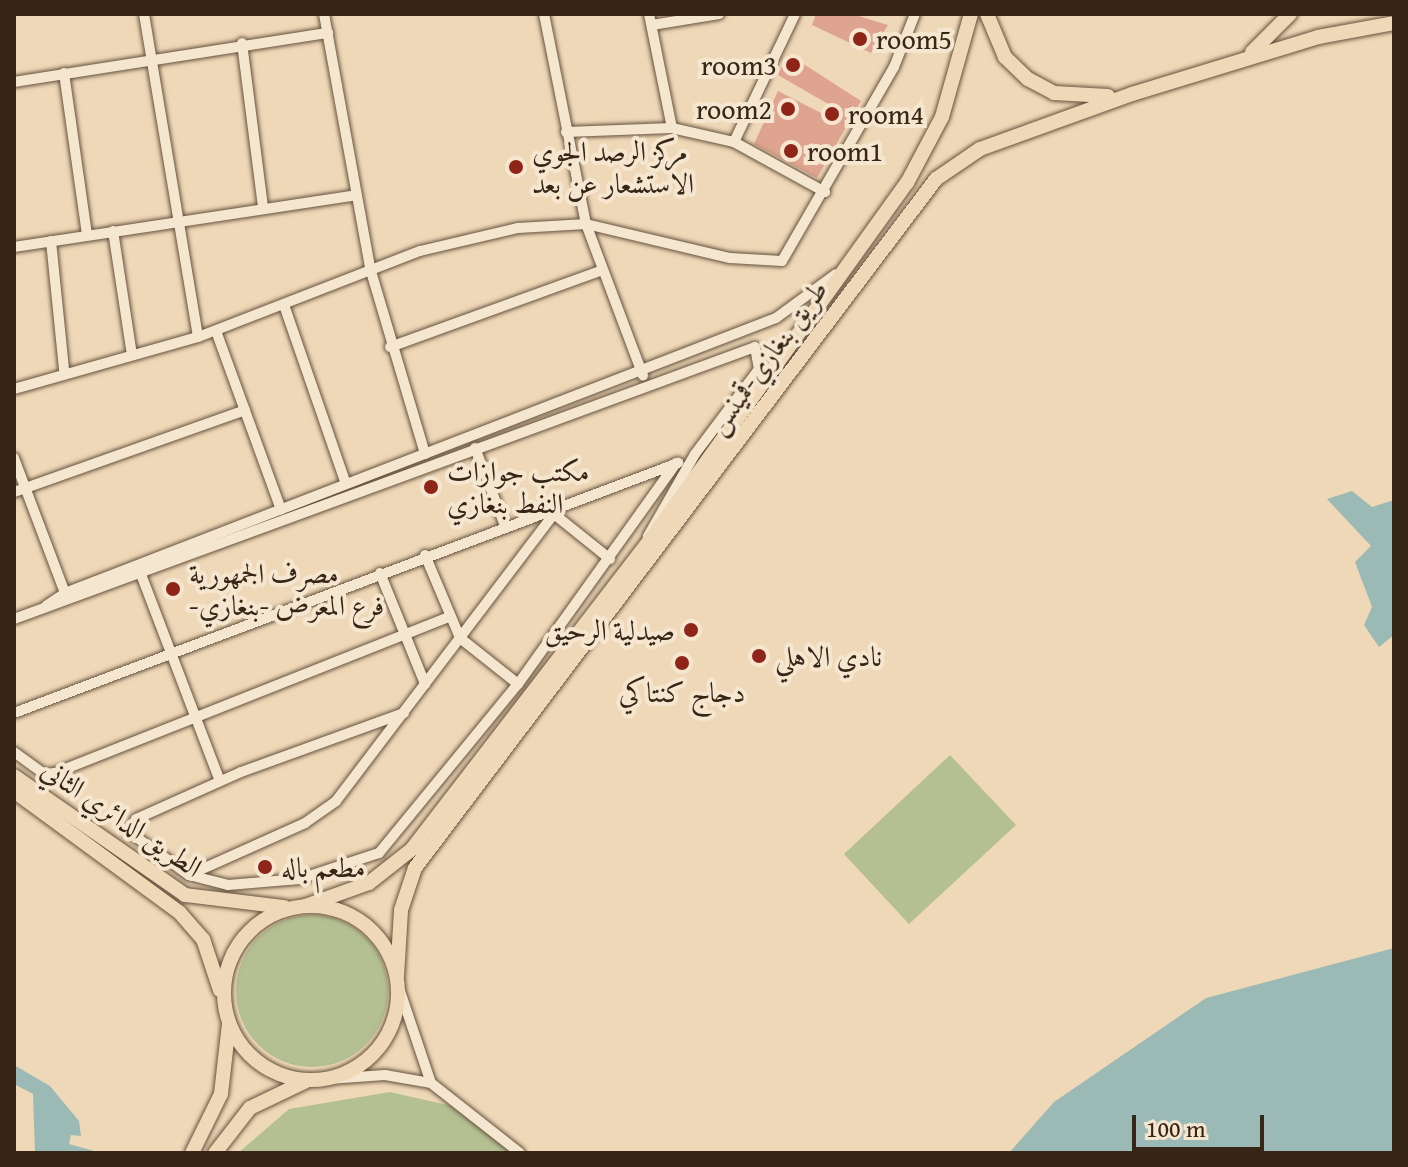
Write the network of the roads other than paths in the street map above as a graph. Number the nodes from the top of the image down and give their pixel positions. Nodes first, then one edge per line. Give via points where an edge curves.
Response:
1 (144, 14) edge
2 (324, 14) edge
3 (544, 14) edge
4 (719, 14) edge
5 (795, 14) edge
6 (915, 14) edge
7 (971, 14) edge
8 (987, 14) edge
9 (1290, 14) edge
10 (651, 20) edge
11 (1394, 23) edge
12 (328, 33) junction
13 (242, 43) junction
14 (151, 57) junction
15 (1245, 57) junction
16 (64, 73) junction
17 (14, 82) edge
18 (1132, 94) junction
19 (672, 128) junction
20 (566, 132) junction
21 (734, 142) junction
22 (825, 192) junction
23 (356, 195) junction
24 (263, 207) junction
25 (176, 224) junction
26 (586, 224) junction
27 (113, 231) junction
28 (87, 235) junction
29 (51, 241) junction
30 (14, 247) edge
31 (854, 261) junction
32 (370, 268) junction
33 (603, 270) junction
34 (284, 305) junction
35 (216, 331) junction
36 (198, 337) junction
37 (390, 347) junction
38 (132, 355) junction
39 (64, 370) junction
40 (641, 370) junction
41 (645, 382) junction
42 (14, 389) edge
43 (245, 410) junction
44 (475, 448) junction
45 (425, 454) junction
46 (695, 454) junction
47 (14, 458) edge
48 (676, 463) junction
49 (346, 484) junction
50 (26, 489) junction
51 (14, 492) edge
52 (563, 503) junction
53 (281, 510) junction
54 (554, 514) junction
55 (255, 519) junction
56 (504, 523) junction
57 (232, 527) junction
58 (259, 531) junction
59 (236, 540) junction
60 (643, 548) junction
61 (425, 555) junction
62 (610, 559) junction
63 (380, 573) junction
64 (142, 577) junction
65 (65, 593) junction
66 (46, 607) junction
67 (450, 617) junction
68 (14, 619) edge
69 (406, 636) junction
70 (460, 638) junction
71 (172, 656) junction
72 (425, 684) junction
73 (518, 684) junction
74 (14, 713) edge
75 (404, 713) junction
76 (195, 718) junction
77 (14, 752) edge
78 (14, 776) edge
79 (220, 781) junction
80 (14, 791) edge
81 (189, 875) junction
82 (300, 906) junction
83 (398, 980) junction
84 (224, 1004) junction
85 (229, 1024) junction
86 (328, 1079) junction
87 (307, 1081) junction
88 (431, 1083) junction
89 (192, 1153) edge
90 (215, 1153) edge
91 (520, 1153) edge

1 - 14 street
2 - 12 street
3 - 20 street
4 - 10 street
5 - 21 street
6 - 22 street
7 - 31 main road via 942,117
8 - 18 main road via 1005,57 1028,79 1084,98
9 - 15 main road
10 - 19 street
11 - 15 main road, طريق بنغازي-قمينس
12 - 13 street
12 - 23 street
13 - 14 street
13 - 24 street
14 - 16 street
14 - 25 street
15 - 18 main road, طريق بنغازي-قمينس
16 - 17 street
16 - 28 street
18 - 83 main road, طريق بنغازي-قمينس via 980,149 915,200 415,868 401,910
19 - 20 street
19 - 21 street
20 - 26 street
21 - 22 street
22 - 26 street via 789,257 774,263
23 - 24 street
23 - 32 street
24 - 25 street
25 - 27 street
25 - 36 street
26 - 32 street via 518,228
26 - 33 street
27 - 28 street
27 - 38 street
28 - 29 street
29 - 30 street
29 - 39 street
31 - 40 street via 776,318
31 - 60 main road
32 - 34 street
32 - 37 street
33 - 37 street
33 - 40 street
34 - 35 street
34 - 49 street
35 - 36 street
35 - 43 street
36 - 38 street
37 - 45 street
38 - 39 street
39 - 42 street
40 - 41 street
40 - 45 street
41 - 44 street
41 - 46 street via 743,346 761,353 759,369
43 - 50 street
43 - 53 street
44 - 56 street
44 - 58 street
45 - 49 street
46 - 48 street
46 - 60 street
47 - 50 street
48 - 52 street
48 - 62 street
49 - 53 street
50 - 51 street
50 - 65 street
52 - 54 street
52 - 56 street
53 - 55 street
54 - 62 street
54 - 70 street
55 - 57 street
55 - 58 street
56 - 61 street
57 - 59 street
57 - 65 street
58 - 59 street
59 - 64 street
60 - 82 main road via 405,856 369,883
61 - 63 street
61 - 67 street
62 - 73 street
63 - 69 street
63 - 71 street
64 - 66 street
64 - 71 street
65 - 66 street
66 - 68 street
67 - 69 street
67 - 70 street
69 - 72 street
69 - 76 street
70 - 72 street
70 - 73 street
71 - 74 street
71 - 76 street
72 - 75 street
73 - 81 street via 379,853 335,871 254,885
75 - 79 street
75 - 81 street via 322,813
76 - 77 street via 55,773 44,774
76 - 79 street
78 - 82 main road, الطريق الدائري الثاني via 185,895
79 - 81 street via 128,827 133,840
80 - 84 main road, الطريق الدائري الثاني via 180,913 209,951
82 - 83 main road via 364,924
82 - 84 main road via 247,933 228,966
83 - 86 main road via 394,1022 375,1053
83 - 88 street
84 - 85 main road
85 - 87 main road via 262,1065
85 - 89 main road via 221,1094
86 - 87 main road
86 - 88 street via 385,1075
87 - 90 main road via 250,1108
88 - 91 street

